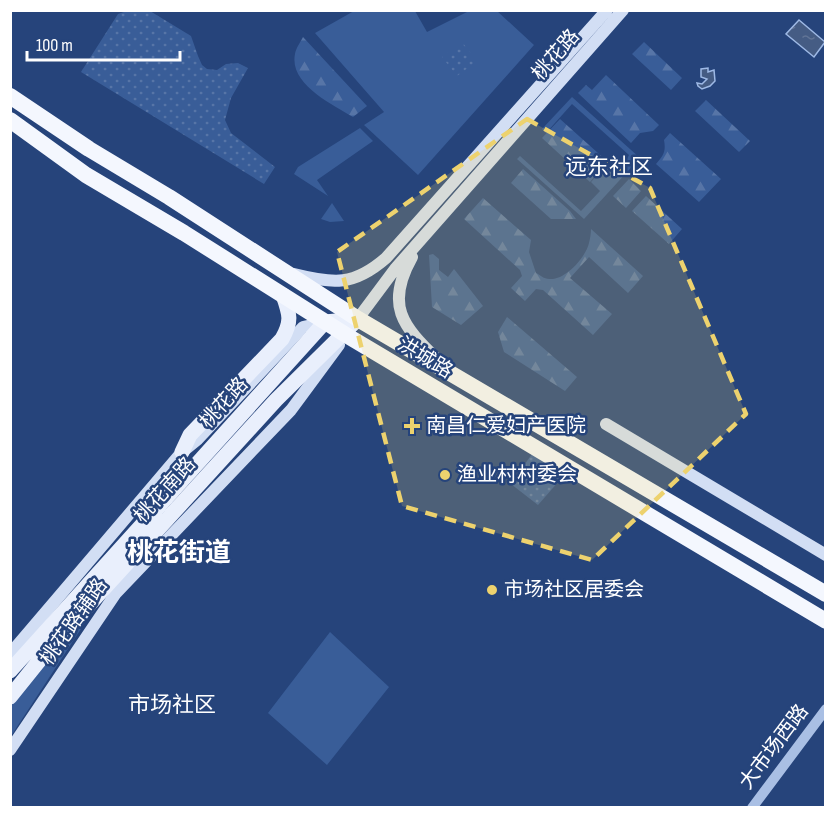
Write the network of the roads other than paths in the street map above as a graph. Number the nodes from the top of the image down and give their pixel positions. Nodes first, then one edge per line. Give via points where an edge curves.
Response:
1 (607, 10) edge
2 (623, 10) edge
3 (10, 96) edge
4 (10, 120) edge
5 (423, 237) junction
6 (284, 271) junction
7 (283, 295) junction
8 (358, 319) junction
9 (325, 322) junction
10 (345, 334) junction
11 (297, 353) junction
12 (314, 363) junction
13 (452, 374) junction
14 (606, 424) dead end
15 (182, 452) junction
16 (825, 555) edge
17 (825, 594) edge
18 (825, 621) edge
19 (10, 654) edge
20 (10, 671) edge
21 (10, 697) edge
22 (825, 709) edge
23 (10, 750) edge
24 (752, 807) edge

1 - 6 main road, 桃花路 via 372,270 358,278 340,281
2 - 5 main road, 桃花路
3 - 6 highway, 洪城路
4 - 7 highway, 洪城路 via 86,175
5 - 8 main road, 桃花路
5 - 13 main road via 399,285 398,303 415,339
6 - 8 highway, 洪城路
7 - 9 highway, 洪城路
7 - 15 main road via 289,312 282,339 190,435
8 - 9 main road
8 - 10 main road, 桃花南路
8 - 13 highway, 洪城路
9 - 10 highway, 洪城路
9 - 11 main road, 桃花路
9 - 15 main road via 303,327
10 - 12 main road, 桃花南路
10 - 18 highway, 洪城路
10 - 23 main road, 桃花路辅路 via 291,410 116,593
11 - 12 main road
11 - 20 main road, 桃花路
12 - 21 main road, 桃花南路 via 276,400
13 - 17 highway, 洪城路
14 - 16 main road
15 - 19 main road
22 - 24 street, 大市场西路

